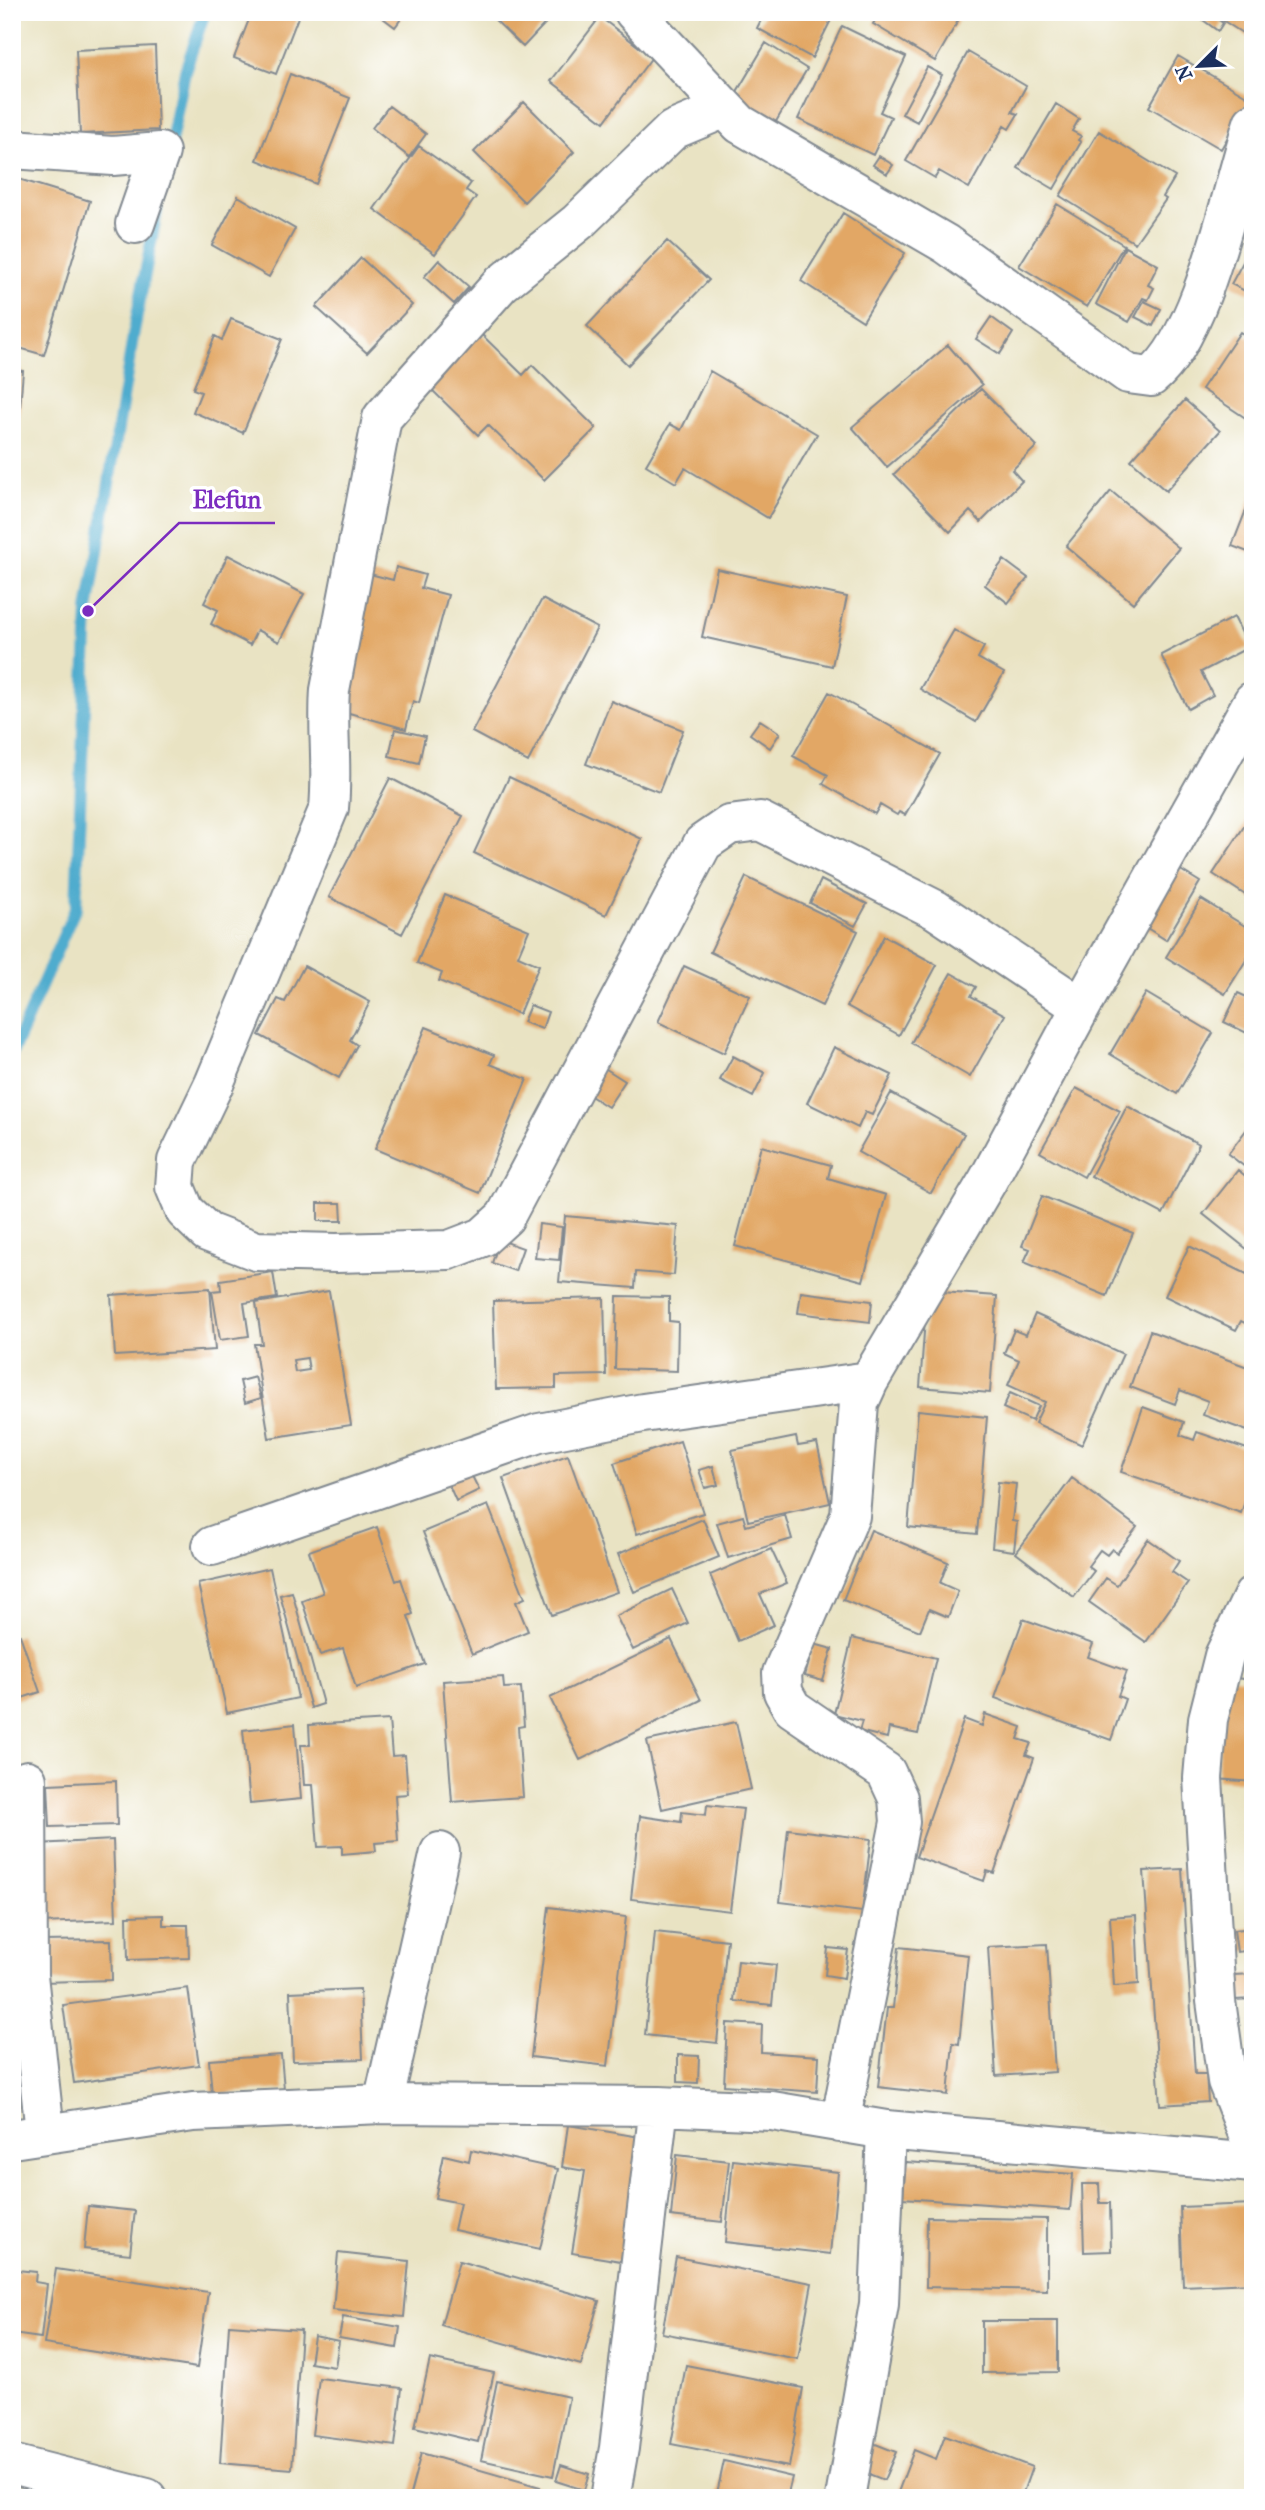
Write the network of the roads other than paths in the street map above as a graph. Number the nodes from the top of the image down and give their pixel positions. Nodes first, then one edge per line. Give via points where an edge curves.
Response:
1 (634, 12) edge
2 (723, 109) junction
3 (1253, 123) edge
4 (12, 149) edge
5 (135, 224) dead end
6 (1253, 701) edge
7 (1081, 1007) junction
8 (869, 1381) junction
9 (212, 1546) dead end
10 (1253, 1596) edge
11 (27, 1780) dead end
12 (440, 1852) dead end
13 (383, 2105) junction
14 (659, 2106) junction
15 (840, 2123) junction
16 (886, 2130) junction
17 (29, 2135) edge
18 (1253, 2147) edge
19 (1253, 2163) edge
20 (12, 2465) edge
21 (147, 2498) edge
22 (610, 2498) edge
23 (845, 2498) edge

1 - 2 street
2 - 3 street via 740,124 946,244 1128,374 1151,377 1165,366 1202,294
2 - 7 street via 673,130 578,222 501,284 382,418 330,690 329,808 214,1084 177,1161 175,1187 185,1212 207,1232 256,1251 449,1250 483,1237 505,1217 703,843 729,825 760,821 936,910
4 - 5 street via 113,156 160,152
6 - 7 street
7 - 8 street via 988,1180
8 - 9 street via 643,1413 539,1433
8 - 15 street via 859,1403 850,1516 782,1672 783,1692 792,1708 886,1772 898,1798 900,1822
10 - 18 street via 1224,1656 1208,1719 1203,1779 1223,2054 1227,2081
11 - 17 street
12 - 13 street
13 - 14 street
13 - 17 street via 193,2112
14 - 15 street via 772,2111
14 - 22 street
15 - 16 street
16 - 19 street
16 - 23 street via 879,2304
20 - 21 street

